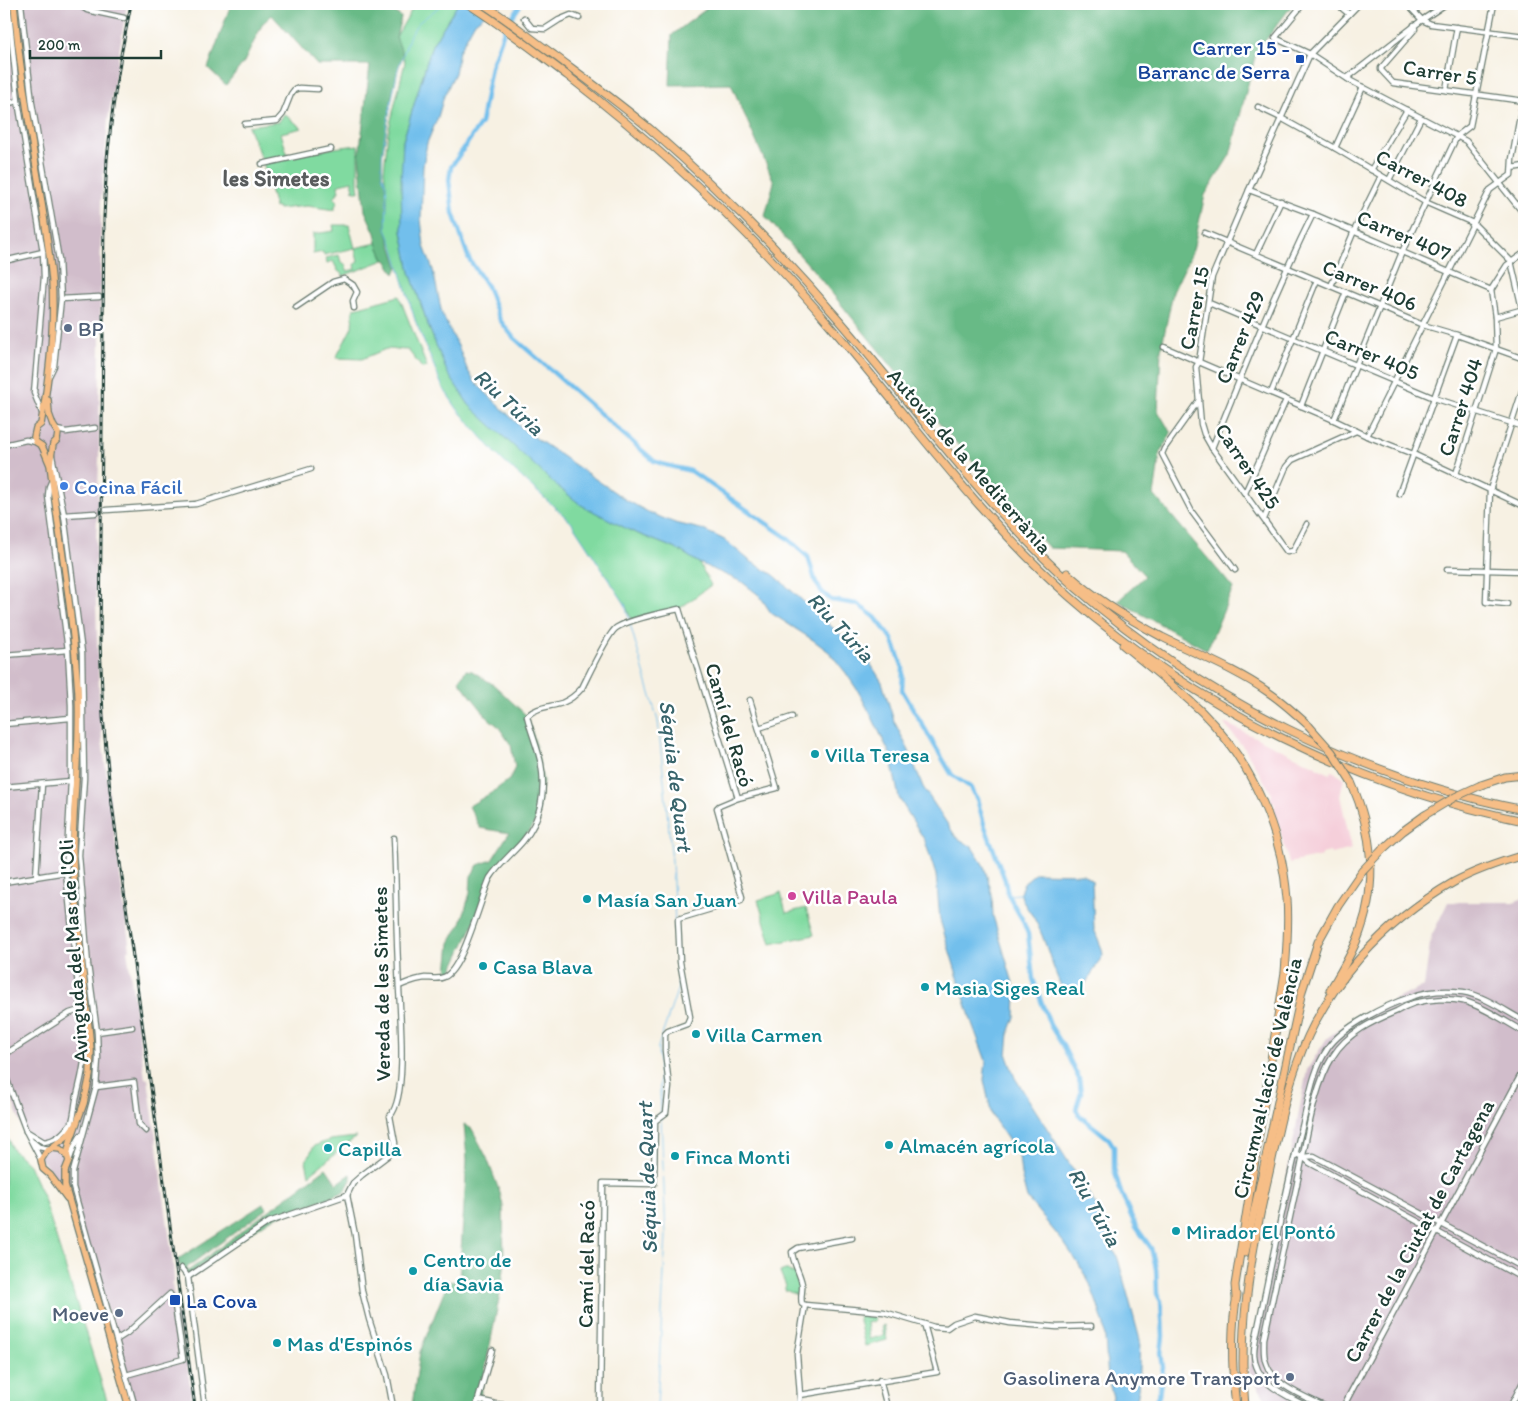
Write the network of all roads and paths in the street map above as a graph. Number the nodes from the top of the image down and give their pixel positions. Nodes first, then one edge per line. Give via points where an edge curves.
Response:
1 (8, 4) edge
2 (18, 4) edge
3 (78, 4) edge
4 (468, 4) edge
5 (483, 4) edge
6 (1303, 4) edge
7 (1336, 4) edge
8 (1359, 4) edge
9 (1407, 4) edge
10 (1446, 4) edge
11 (1494, 4) edge
12 (1349, 14) junction
13 (124, 18) dead end
14 (524, 18) dead end
15 (579, 18) dead end
16 (1422, 20) junction
17 (1414, 26) junction
18 (1457, 27) junction
19 (1489, 31) junction
20 (1524, 36) edge
21 (540, 49) junction
22 (1310, 54) junction
23 (1347, 78) junction
24 (1363, 87) junction
25 (318, 89) dead end
26 (1446, 90) junction
27 (1476, 94) junction
28 (1524, 95) edge
29 (18, 101) junction
30 (1524, 101) edge
31 (4, 104) edge
32 (1258, 107) dead end
33 (1407, 110) junction
34 (1282, 118) junction
35 (1421, 118) junction
36 (245, 124) dead end
37 (1458, 136) junction
38 (1335, 148) junction
39 (331, 149) dead end
40 (262, 164) dead end
41 (1524, 166) edge
42 (1512, 168) junction
43 (1371, 170) junction
44 (1381, 176) junction
45 (1390, 180) junction
46 (1499, 183) junction
47 (1249, 190) junction
48 (1281, 201) junction
49 (1425, 202) junction
50 (1313, 214) junction
51 (1524, 214) edge
52 (1473, 223) junction
53 (1354, 231) junction
54 (1206, 233) dead end
55 (1227, 242) junction
56 (43, 252) junction
57 (1402, 252) junction
58 (1524, 253) edge
59 (1256, 254) junction
60 (4, 260) edge
61 (1511, 261) junction
62 (1287, 267) junction
63 (1449, 271) junction
64 (1316, 280) junction
65 (1331, 286) junction
66 (1491, 290) junction
67 (1346, 292) junction
68 (99, 297) dead end
69 (61, 299) junction
70 (1209, 303) junction
71 (1380, 306) junction
72 (296, 307) dead end
73 (354, 308) dead end
74 (1523, 309) edge
75 (1494, 317) junction
76 (1524, 318) edge
77 (1423, 324) junction
78 (1261, 325) junction
79 (1457, 335) junction
80 (1293, 338) junction
81 (1164, 347) dead end
82 (1496, 349) junction
83 (1323, 350) junction
84 (1524, 359) edge
85 (1199, 362) junction
86 (1356, 364) junction
87 (48, 379) junction
88 (1240, 380) junction
89 (1395, 381) junction
90 (1524, 385) edge
91 (1271, 392) junction
92 (47, 393) junction
93 (1434, 398) junction
94 (1199, 400) junction
95 (1286, 400) junction
96 (1300, 406) junction
97 (1477, 412) junction
98 (43, 416) junction
99 (1334, 420) junction
100 (1512, 423) junction
101 (41, 424) junction
102 (96, 428) dead end
103 (1524, 428) edge
104 (56, 431) junction
105 (1356, 431) junction
106 (34, 434) junction
107 (1367, 436) junction
108 (26, 440) junction
109 (39, 444) junction
110 (53, 444) junction
111 (4, 445) edge
112 (1212, 448) junction
113 (52, 454) junction
114 (1414, 454) junction
115 (50, 465) junction
116 (311, 469) dead end
117 (1456, 474) junction
118 (52, 480) junction
119 (1490, 490) junction
120 (1245, 493) junction
121 (1400, 494) dead end
122 (1524, 506) edge
123 (106, 510) dead end
124 (95, 513) dead end
125 (64, 514) junction
126 (1264, 519) junction
127 (1308, 524) dead end
128 (1034, 547) junction
129 (1447, 569) dead end
130 (1236, 570) dead end
131 (1487, 570) junction
132 (1524, 571) edge
133 (1507, 604) dead end
134 (1110, 630) junction
135 (4, 641) edge
136 (68, 650) junction
137 (5, 655) edge
138 (750, 700) dead end
139 (792, 717) dead end
140 (70, 718) junction
141 (4, 724) edge
142 (759, 728) junction
143 (1524, 775) edge
144 (71, 781) junction
145 (42, 784) junction
146 (4, 786) edge
147 (738, 798) junction
148 (1524, 810) edge
149 (1524, 821) edge
150 (394, 838) dead end
151 (1524, 854) edge
152 (66, 872) junction
153 (36, 877) junction
154 (4, 882) edge
155 (399, 986) junction
156 (1326, 1002) junction
157 (80, 1010) junction
158 (1524, 1022) edge
159 (132, 1027) dead end
160 (97, 1032) junction
161 (1524, 1032) edge
162 (4, 1053) edge
163 (1524, 1069) edge
164 (4, 1072) edge
165 (96, 1087) junction
166 (74, 1113) junction
167 (76, 1125) junction
168 (26, 1131) junction
169 (146, 1131) dead end
170 (83, 1132) junction
171 (67, 1136) junction
172 (30, 1139) junction
173 (50, 1149) junction
174 (1295, 1154) junction
175 (1303, 1157) junction
176 (68, 1158) junction
177 (42, 1160) junction
178 (65, 1172) junction
179 (50, 1175) junction
180 (65, 1186) junction
181 (347, 1195) junction
182 (70, 1204) junction
183 (80, 1214) junction
184 (1441, 1224) junction
185 (1437, 1232) junction
186 (852, 1238) dead end
187 (181, 1268) dead end
188 (1524, 1268) edge
189 (188, 1277) junction
190 (1524, 1279) edge
191 (1236, 1298) junction
192 (805, 1305) junction
193 (924, 1324) junction
194 (1091, 1326) dead end
195 (116, 1340) junction
196 (492, 1350) dead end
197 (126, 1375) junction
198 (880, 1380) junction
199 (1524, 1380) edge
200 (800, 1394) junction
201 (478, 1400) junction
202 (494, 1405) edge
203 (129, 1407) edge
204 (135, 1407) edge
205 (205, 1407) edge
206 (393, 1407) edge
207 (476, 1407) edge
208 (522, 1407) edge
209 (600, 1407) edge
210 (799, 1407) edge
211 (887, 1407) edge
212 (1236, 1407) edge
213 (1245, 1407) edge
214 (1308, 1407) edge
215 (1326, 1407) edge
216 (1343, 1407) edge
217 (1510, 1407) edge

1 - 29 street
2 - 69 street via 59,260
2 - 87 main road via 26,104 52,281
3 - 13 street via 87,10
4 - 21 highway, Autovia de la Mediterrània
5 - 21 highway, Autovia de la Mediterrània
6 - 22 street via 1274,38
7 - 12 street
8 - 12 street, Carrer 15
9 - 16 street
10 - 16 street
11 - 19 street
12 - 22 street, Carrer 15
14 - 15 street via 532,28 545,29 571,15
16 - 17 street
16 - 18 street
17 - 23 street
17 - 26 street, Carrer 5 via 1415,29 1381,70 1393,83
18 - 19 street
18 - 26 street
19 - 20 street
19 - 27 street
21 - 128 highway, Autovia de la Mediterrània via 599,88 649,129 751,224 834,314 976,485
21 - 134 highway, Autovia de la Mediterrània via 642,136 744,231 833,328 998,526 1068,595
22 - 23 street
22 - 34 street, Carrer 15
23 - 24 street
24 - 33 street
24 - 38 street
25 - 36 street via 294,90 277,121
26 - 27 street, Carrer 5
27 - 30 street, Carrer 5
27 - 37 street via 1470,126
28 - 30 street
29 - 31 street
29 - 56 street
30 - 42 street
32 - 34 street, Carrer 408
33 - 35 street
33 - 43 street
34 - 38 street, Carrer 408
34 - 47 street, Carrer 15
35 - 37 street
35 - 45 street
37 - 46 street via 1466,141
37 - 49 street
38 - 43 street, Carrer 408
39 - 40 street
41 - 42 street
42 - 46 street via 1511,176
43 - 44 street, Carrer 408
44 - 45 street, Carrer 408
44 - 53 street
45 - 49 street, Carrer 408
46 - 51 street
46 - 52 street via 1490,190
47 - 48 street, Carrer 407
47 - 55 street, Carrer 15
48 - 50 street, Carrer 407
48 - 59 street
49 - 52 street, Carrer 408
49 - 57 street
50 - 53 street, Carrer 407
50 - 62 street, Carrer 429
52 - 61 street, Carrer 408
52 - 63 street
53 - 57 street, Carrer 407
53 - 65 street
54 - 55 street, Carrer 406
55 - 59 street, Carrer 406
55 - 70 street, Carrer 15 via 1212,277
56 - 60 street
56 - 98 street via 44,277 34,393
57 - 63 street, Carrer 407
57 - 71 street
58 - 61 street
59 - 62 street, Carrer 406
61 - 66 street
61 - 74 street
62 - 64 street, Carrer 406
62 - 78 street, Carrer 429
63 - 66 street, Carrer 407
63 - 77 street
64 - 65 street, Carrer 406
64 - 80 street
65 - 67 street, Carrer 406
66 - 75 street
67 - 71 street, Carrer 406
67 - 83 street
68 - 69 street
69 - 87 street via 54,366
70 - 78 street, Carrer 405
70 - 85 street, Carrer 15
71 - 77 street, Carrer 406
71 - 86 street
72 - 73 street via 344,278 357,292
74 - 75 street
74 - 76 street
75 - 82 street
77 - 79 street, Carrer 406
77 - 89 street
78 - 80 street, Carrer 405
78 - 88 street, Carrer 429
79 - 82 street, Carrer 406
79 - 93 street
80 - 83 street, Carrer 405
80 - 91 street
81 - 85 street
82 - 84 street, Carrer 406
82 - 97 street, Carrer 404
83 - 86 street, Carrer 405
83 - 96 street
85 - 88 street, Carrer 15
85 - 94 street, Carrer 425 via 1196,367
86 - 89 street, Carrer 405
86 - 99 street
87 - 92 main road
88 - 91 street, Carrer 15
88 - 112 street, Carrer 429
89 - 93 street, Carrer 405
89 - 107 street
90 - 100 street
91 - 95 street, Carrer 15
92 - 98 main road
92 - 104 main road via 49,414
93 - 97 street, Carrer 405
93 - 114 street
94 - 112 street, Carrer 425 via 1201,424
94 - 130 street via 1162,454 1192,512
95 - 96 street, Carrer 15
95 - 120 street
96 - 99 street, Carrer 15
97 - 100 street, Carrer 405
97 - 117 street, Carrer 404
98 - 101 main road
99 - 105 street, Carrer 15
100 - 103 street, Carrer 405
100 - 119 street
101 - 104 main road via 45,423
101 - 106 main road
102 - 104 street
104 - 110 main road
105 - 107 street, Carrer 15
105 - 126 street via 1292,460
106 - 108 street
106 - 109 main road
107 - 114 street, Carrer 15
108 - 109 street
108 - 111 street
109 - 110 main road via 48,447
109 - 115 main road
110 - 113 main road
112 - 120 street, Carrer 425
113 - 115 main road
113 - 125 street, Avinguda del Mas de l'Oli
114 - 117 street, Carrer 15
114 - 121 street
115 - 118 main road
116 - 123 street via 196,504
117 - 119 street, Carrer 15
118 - 136 street, Avinguda del Mas de l'Oli via 48,496
118 - 167 main road via 74,640 78,694 73,857 91,1051 90,1076
119 - 122 street, Carrer 15
119 - 131 street
120 - 126 street, Carrer 425
124 - 125 street
125 - 160 street, Avinguda del Mas de l'Oli via 82,653 84,778 79,855
126 - 127 street, Carrer 425 via 1287,552 1293,551
128 - 148 highway, Autovia de la Mediterrània via 1126,629 1197,678 1273,722 1333,750 1414,781
128 - 156 highway, bridge via 1041,548 1118,612 1246,678 1281,702 1309,726 1347,775 1365,820 1370,846 1370,892 1360,932
129 - 131 street
131 - 132 street
131 - 133 street via 1486,602
134 - 149 highway, Autovia de la Mediterrània via 1238,715 1313,753 1421,794
134 - 191 highway via 1116,639 1202,713 1238,757 1266,812 1284,872 1288,917 1285,972
135 - 137 street
136 - 137 street
136 - 140 street, Avinguda del Mas de l'Oli
138 - 142 street
139 - 142 street
140 - 141 street
140 - 144 street, Avinguda del Mas de l'Oli
142 - 147 street via 777,788
143 - 191 highway, Circumval·lació de València, bridge via 1505,777 1455,797 1403,831 1362,871 1318,942 1302,990
144 - 145 street
144 - 152 street, Avinguda del Mas de l'Oli
145 - 146 street
145 - 153 street
147 - 155 street, Camí del Racó via 679,609 623,625 609,636 577,694 564,702 532,711 527,716 541,764 542,800 538,814 524,840 490,878 452,971 446,977 416,979
147 - 209 street, Camí del Racó via 717,808 741,900 678,919 680,962 690,1018 687,1024 665,1034 669,1087 666,1113 655,1120 654,1184 603,1183
150 - 155 street, Vereda de les Simetes
151 - 156 highway, Circumval·lació de València via 1464,878 1416,906 1352,966
152 - 153 street
152 - 157 street, Avinguda del Mas de l'Oli
153 - 154 street
155 - 181 street, Vereda de les Simetes via 402,1051 398,1097 390,1116 394,1151 353,1183
156 - 213 highway, Circumval·lació de València via 1311,1029 1291,1082 1253,1249 1244,1317
157 - 162 street
157 - 166 street, Avinguda del Mas de l'Oli via 85,1061
158 - 174 street via 1465,992 1441,991 1411,997 1373,1014 1336,1037 1318,1066
159 - 160 street
160 - 165 street, Avinguda del Mas de l'Oli
161 - 175 street via 1463,1001 1414,1003 1376,1020 1350,1036 1325,1070
163 - 184 street, Carrer de la Ciutat de Cartagena
164 - 168 street
165 - 169 street via 134,1082 139,1124
165 - 170 street, Avinguda del Mas de l'Oli
166 - 168 street via 62,1135 52,1141 44,1142
166 - 171 street, Avinguda del Mas de l'Oli
167 - 171 main road
167 - 176 main road
168 - 172 street
170 - 176 street
170 - 183 street, Avinguda del Mas de l'Oli via 73,1172
171 - 173 main road
172 - 173 street via 40,1147
172 - 177 street
173 - 176 main road via 60,1149
173 - 177 main road
174 - 175 street
174 - 214 street via 1254,1355 1264,1380
175 - 184 street via 1314,1156
175 - 185 street
175 - 215 street via 1264,1339 1266,1363 1280,1383
176 - 178 main road
177 - 179 main road via 43,1169
178 - 179 main road
178 - 180 main road
179 - 182 main road
180 - 182 main road
180 - 183 street
181 - 189 street via 269,1222
181 - 206 street via 368,1319 387,1375
182 - 203 main road
183 - 195 street, Avinguda del Mas de l'Oli
184 - 185 street, Carrer de la Ciutat de Cartagena
184 - 188 street
185 - 190 street
185 - 216 street, Carrer de la Ciutat de Cartagena
186 - 192 street via 798,1248 792,1252 802,1285 802,1304
187 - 189 street
189 - 205 street
191 - 212 highway, Circumval·lació de València via 1233,1346
192 - 193 street via 884,1312
192 - 200 street via 798,1354
193 - 194 street via 947,1328 975,1316 1033,1325
193 - 198 street via 937,1372
195 - 197 street, Avinguda del Mas de l'Oli
195 - 197 street via 170,1294 183,1359
196 - 201 street
197 - 204 street, Avinguda del Mas de l'Oli
198 - 200 street
198 - 211 street
199 - 217 street
200 - 210 street
201 - 202 street
201 - 207 street
202 - 208 street

